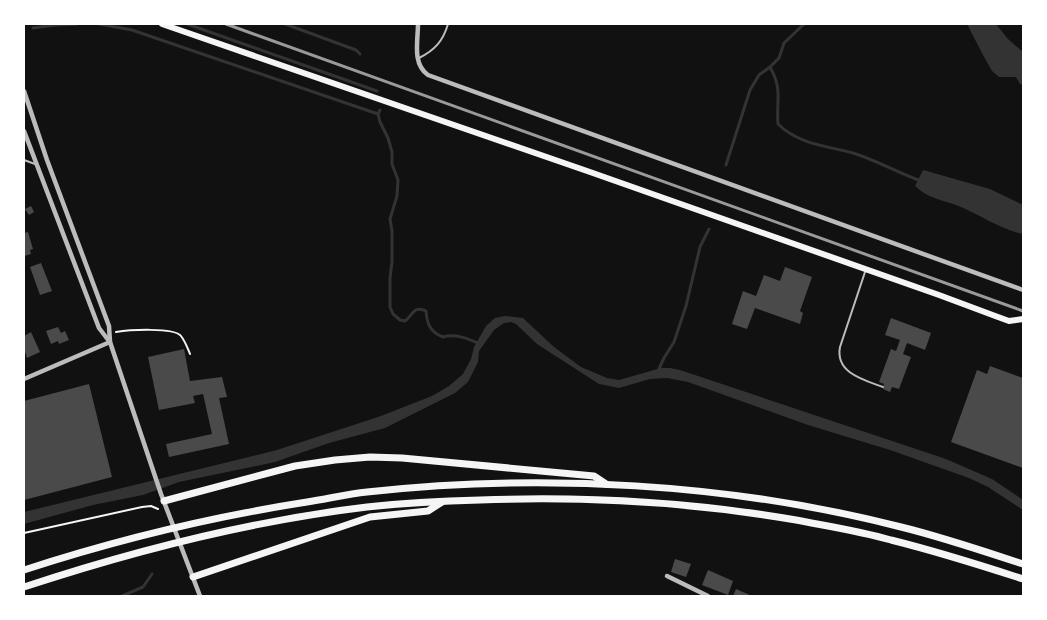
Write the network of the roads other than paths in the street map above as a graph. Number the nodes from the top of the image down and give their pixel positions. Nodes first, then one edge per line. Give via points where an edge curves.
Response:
1 (162, 24) edge
2 (418, 24) edge
3 (448, 24) edge
4 (417, 59) junction
5 (24, 91) edge
6 (24, 132) edge
7 (24, 160) edge
8 (47, 160) junction
9 (35, 164) junction
10 (866, 270) junction
11 (1023, 290) edge
12 (1023, 319) edge
13 (110, 342) junction
14 (24, 379) edge
15 (883, 387) dead end
16 (606, 484) junction
17 (162, 497) junction
18 (443, 501) junction
19 (1023, 564) edge
20 (24, 570) edge
21 (667, 576) dead end
22 (193, 577) junction
23 (1023, 579) edge
24 (24, 586) edge
25 (200, 596) edge
26 (708, 596) edge

1 - 10 main road
2 - 4 street
3 - 4 lane via 434,49
4 - 11 street via 423,71 433,77
5 - 8 street
6 - 9 street
7 - 9 lane
8 - 9 street
8 - 13 street via 109,326
9 - 13 street via 99,328
10 - 12 main road via 1010,321
10 - 15 lane via 840,347 839,360 846,370
13 - 14 street
13 - 17 street
16 - 17 highway via 594,476 370,457 294,466
16 - 19 highway via 756,498 835,512 909,529
16 - 20 highway via 522,483 367,492 198,522
17 - 22 street
18 - 22 highway via 428,511 370,517
18 - 23 highway via 520,498 607,500 682,504 754,513 889,539
18 - 24 highway via 368,507 203,536 111,559
21 - 26 street
22 - 25 street

